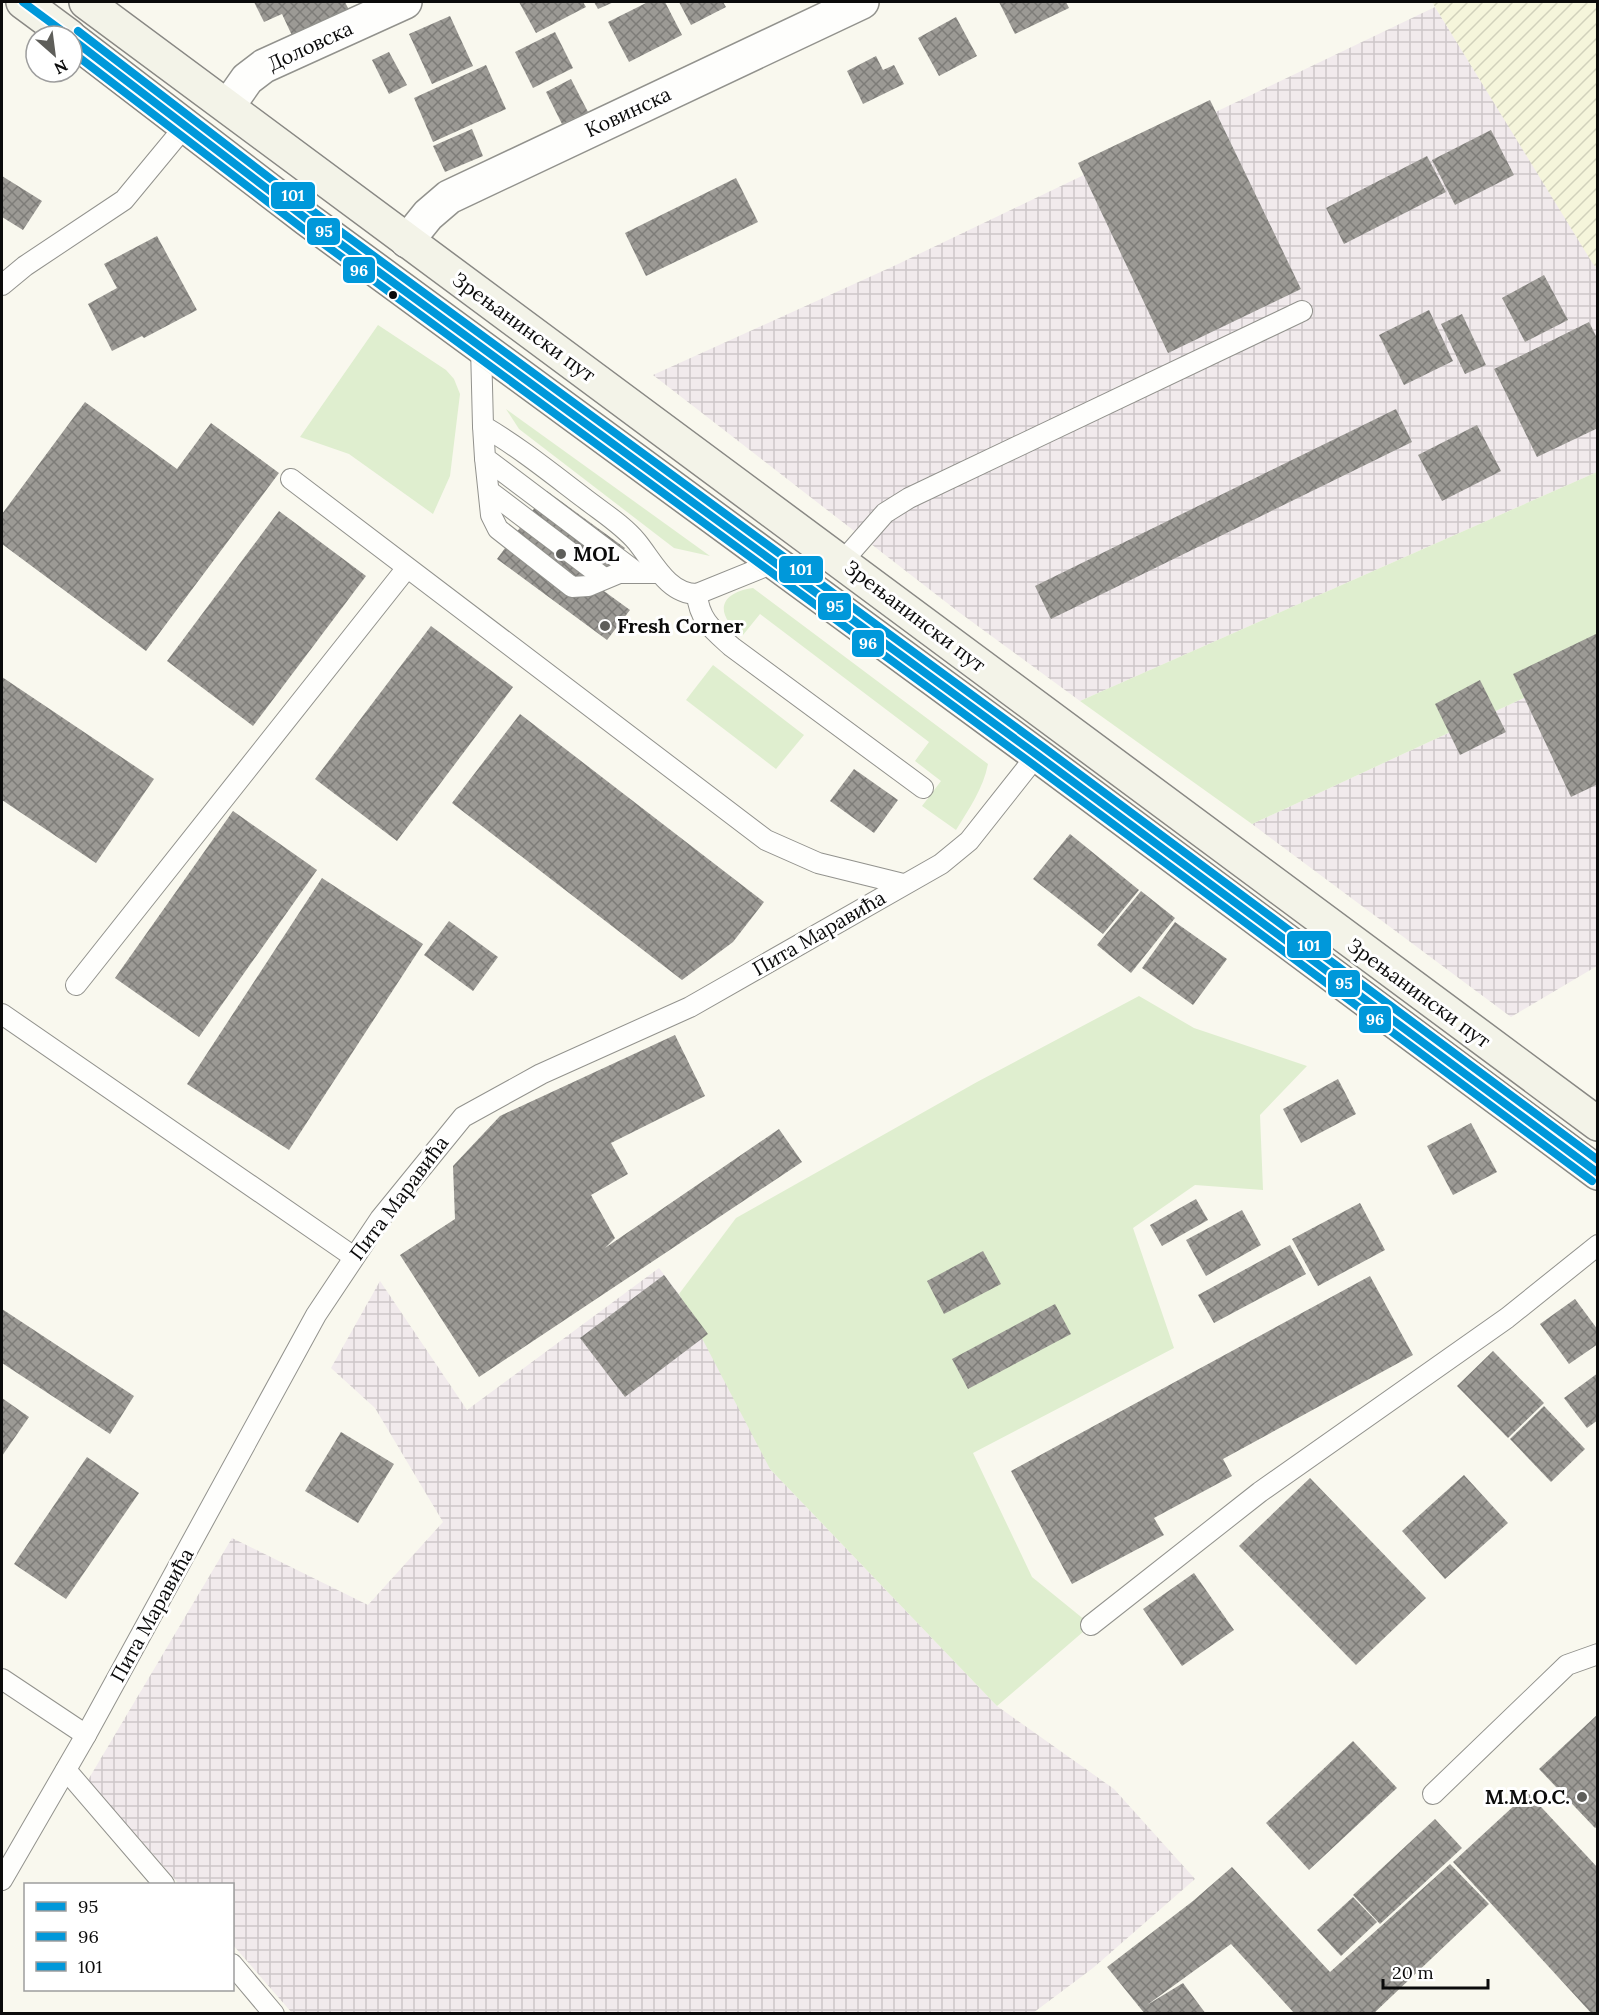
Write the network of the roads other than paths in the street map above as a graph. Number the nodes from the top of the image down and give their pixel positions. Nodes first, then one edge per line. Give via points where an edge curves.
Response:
1 (23, 2) edge
2 (86, 2) edge
3 (405, 2) edge
4 (862, 2) edge
5 (53, 24) edge
6 (84, 48) edge
7 (228, 106) junction
8 (186, 125) junction
9 (407, 241) junction
10 (2, 285) edge
11 (1302, 310) dead end
12 (481, 347) junction
13 (483, 426) junction
14 (485, 458) junction
15 (291, 479) dead end
16 (489, 491) junction
17 (776, 562) junction
18 (842, 562) junction
19 (406, 569) junction
20 (636, 572) junction
21 (659, 573) junction
22 (604, 578) junction
23 (697, 594) junction
24 (1038, 755) junction
25 (923, 788) dead end
26 (903, 884) junction
27 (76, 985) dead end
28 (2, 1014) edge
29 (1598, 1124) edge
30 (1598, 1173) edge
31 (1598, 1245) edge
32 (354, 1257) junction
33 (1091, 1625) dead end
34 (1598, 1654) edge
35 (2, 1679) edge
36 (86, 1735) junction
37 (66, 1770) junction
38 (1433, 1794) dead end
39 (2, 1880) edge
40 (163, 1883) edge
41 (234, 1966) edge
42 (274, 2013) edge

1 - 5 main road, Зрењанински пут
2 - 7 main road, Зрењанински пут
3 - 7 street, Доловска via 264,66 247,79
4 - 9 street, Ковинска via 449,197
6 - 8 main road, Зрењанински пут
7 - 9 main road, Зрењанински пут
8 - 10 lane via 124,200
8 - 12 main road, Зрењанински пут
9 - 18 main road, Зрењанински пут
11 - 18 lane via 909,498 877,521
12 - 13 lane
12 - 17 main road, Зрењанински пут
13 - 14 lane
13 - 21 lane via 509,441 627,531
14 - 16 lane
14 - 20 lane
15 - 19 lane
16 - 22 lane
16 - 22 lane via 491,515 498,529 572,587 588,586
17 - 23 lane
17 - 24 main road, Зрењанински пут
18 - 29 main road, Зрењанински пут
19 - 26 lane via 766,840 818,864
19 - 27 lane
20 - 21 lane
20 - 22 lane
21 - 23 lane via 676,588
23 - 25 lane via 704,622 732,647
24 - 26 lane, Пита Маравића via 969,841 941,864
24 - 30 main road, Зрењанински пут
26 - 32 lane, Пита Маравића via 690,1007 541,1074 463,1117 410,1180
28 - 32 lane
31 - 33 lane via 1507,1318 1260,1492
32 - 36 lane, Пита Маравића via 316,1315
34 - 38 lane via 1567,1665
35 - 36 lane
36 - 37 lane, Пита Маравића
37 - 39 lane, Пита Маравића
37 - 40 lane
41 - 42 lane

